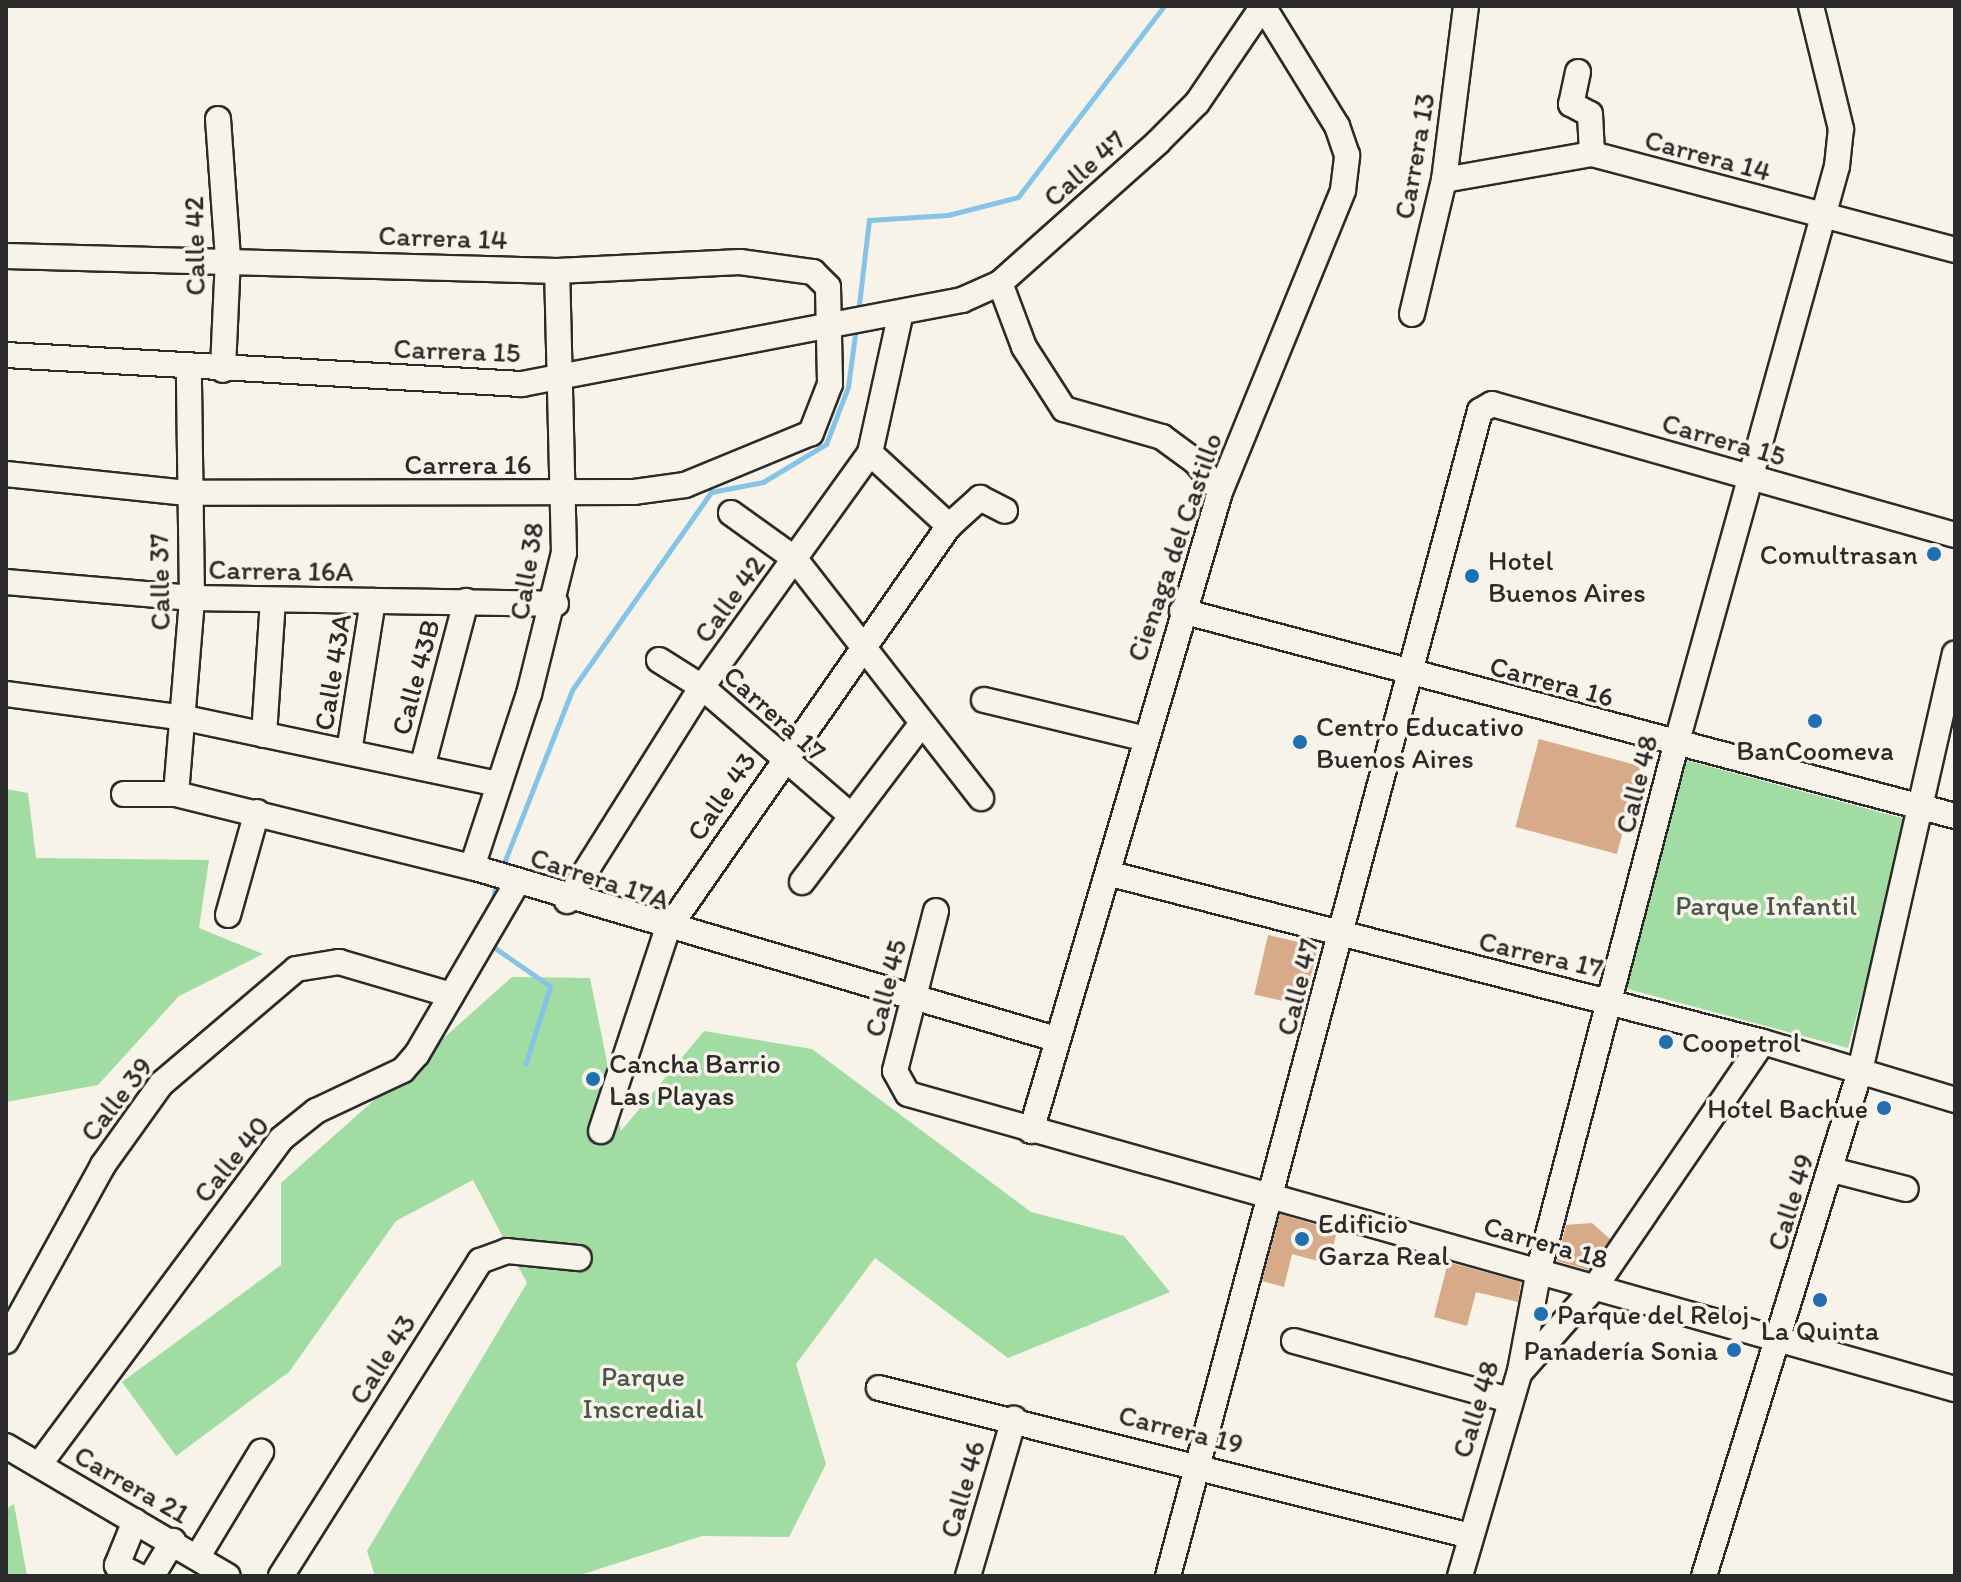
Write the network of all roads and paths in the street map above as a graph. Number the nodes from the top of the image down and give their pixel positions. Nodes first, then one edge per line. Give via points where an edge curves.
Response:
1 (1263, 6) edge
2 (1466, 6) edge
3 (1811, 6) edge
4 (1578, 72) dead end
5 (218, 119) dead end
6 (1592, 154) junction
7 (1444, 180) junction
8 (1825, 218) junction
9 (1955, 250) edge
10 (6, 256) edge
11 (228, 258) junction
12 (557, 271) junction
13 (1000, 283) junction
14 (1412, 314) dead end
15 (889, 319) junction
16 (838, 327) junction
17 (6, 355) edge
18 (189, 369) junction
19 (223, 370) junction
20 (565, 381) junction
21 (1480, 411) joint
22 (870, 453) junction
23 (6, 474) edge
24 (1753, 479) junction
25 (1220, 492) junction
26 (187, 493) junction
27 (565, 494) junction
28 (1005, 511) dead end
29 (731, 513) dead end
30 (949, 526) junction
31 (1955, 535) edge
32 (795, 559) junction
33 (6, 582) edge
34 (192, 598) junction
35 (273, 600) junction
36 (373, 601) junction
37 (466, 601) junction
38 (556, 604) junction
39 (1182, 611) junction
40 (864, 640) junction
41 (1955, 654) edge
42 (659, 660) dead end
43 (1411, 675) junction
44 (702, 687) junction
45 (6, 694) edge
46 (984, 700) dead end
47 (185, 718) junction
48 (920, 726) junction
49 (264, 735) junction
50 (1142, 738) junction
51 (1676, 745) junction
52 (349, 752) junction
53 (780, 761) junction
54 (422, 768) junction
55 (499, 784) junction
56 (124, 794) dead end
57 (176, 794) junction
58 (981, 798) dead end
59 (1924, 808) junction
60 (257, 812) junction
61 (849, 814) junction
62 (1955, 816) edge
63 (1111, 874) junction
64 (496, 876) junction
65 (802, 882) dead end
66 (567, 901) junction
67 (936, 911) dead end
68 (228, 915) dead end
69 (667, 930) junction
70 (1340, 938) junction
71 (451, 995) junction
72 (911, 1001) junction
73 (1612, 1002) junction
74 (1056, 1039) junction
75 (1763, 1042) junction
76 (1860, 1071) junction
77 (895, 1081) joint
78 (1955, 1100) edge
79 (601, 1131) dead end
80 (1031, 1131) junction
81 (1832, 1170) junction
82 (1906, 1189) dead end
83 (1274, 1199) junction
84 (579, 1258) dead end
85 (1539, 1269) junction
86 (1595, 1287) junction
87 (1779, 1339) junction
88 (6, 1341) edge
89 (1294, 1341) dead end
90 (1520, 1371) junction
91 (879, 1388) dead end
92 (1955, 1389) edge
93 (1510, 1400) junction
94 (1014, 1419) junction
95 (6, 1446) edge
96 (261, 1452) dead end
97 (1194, 1463) junction
98 (39, 1465) junction
99 (135, 1521) junction
100 (1467, 1535) junction
101 (173, 1541) junction
102 (198, 1556) junction
103 (139, 1576) edge
104 (152, 1576) edge
105 (228, 1576) edge
106 (281, 1576) edge
107 (968, 1576) edge
108 (1168, 1576) edge
109 (1460, 1576) edge
110 (1704, 1576) edge

1 - 13 street, Calle 47 via 1197,103
1 - 25 street, Cienaga del Castillo via 1337,126 1347,155 1343,190
2 - 7 street, Carrera 13
3 - 8 street, Calle 48 via 1841,129
4 - 6 street via 1571,104 1590,114
5 - 11 street, Calle 42
6 - 7 street, Carrera 14
6 - 8 street, Carrera 14
7 - 14 street, Carrera 13
8 - 9 street, Carrera 14
8 - 24 street, Calle 48
10 - 11 street, Carrera 14
11 - 12 street, Carrera 14
11 - 19 street, Calle 42
12 - 16 street, Carrera 14 via 740,262 813,272 828,287
12 - 20 street, Calle 38
13 - 15 street, Calle 47
13 - 25 street via 1024,347 1064,409 1162,437 1196,462
15 - 16 street, Carrera 15
15 - 22 street, Calle 42
16 - 20 street, Carrera 15
16 - 27 street, Carrera 16 via 830,384 811,433 685,485
17 - 18 street, Carrera 15
18 - 19 street, Carrera 15
18 - 26 street, Calle 37
19 - 20 street, Carrera 15
20 - 27 street, Calle 38
21 - 24 street, Carrera 15 via 1492,404
21 - 43 street, Calle 47
22 - 30 street
22 - 32 street, Calle 42
23 - 26 street, Carrera 16
24 - 31 street, Carrera 15
24 - 51 street, Calle 48
25 - 39 street, Cienaga del Castillo
26 - 27 street, Carrera 16
26 - 34 street, Calle 37
27 - 38 street, Calle 38
28 - 30 street, Calle 43 via 980,498
29 - 32 street
30 - 40 street, Calle 43
32 - 40 street
32 - 44 street, Calle 42
33 - 34 street, Carrera 16A
34 - 35 street, Carrera 16A
34 - 47 street, Calle 37
35 - 36 street, Carrera 16A
35 - 49 street
36 - 37 street, Carrera 16A
36 - 52 street, Calle 43A
37 - 38 street, Carrera 16A
37 - 54 street, Calle 43B
38 - 55 street, Calle 38
39 - 43 street, Carrera 16
39 - 50 street, Cienaga del Castillo
40 - 48 street
40 - 53 street, Calle 43
41 - 59 street, Calle 49
42 - 44 street, Carrera 17
43 - 51 street, Carrera 16
43 - 70 street, Calle 47
44 - 53 street, Carrera 17
44 - 66 street, Calle 42
45 - 47 street
46 - 50 street
47 - 49 street
47 - 57 street, Calle 37
48 - 58 street
48 - 61 street
49 - 52 street
50 - 63 street, Cienaga del Castillo
51 - 59 street, Carrera 16
51 - 73 street, Calle 48
52 - 54 street
53 - 61 street, Carrera 17
53 - 69 street, Calle 43
54 - 55 street
55 - 64 street, Calle 38
56 - 57 street, Carrera 17A
57 - 60 street, Carrera 17A
59 - 62 street, Carrera 16
59 - 76 street, Calle 49
60 - 64 street, Carrera 17A
60 - 68 street
61 - 65 street
63 - 70 street, Carrera 17
63 - 74 street, Cienaga del Castillo
64 - 66 street, Carrera 17A
64 - 71 street, Calle 40
66 - 69 street, Carrera 17A
67 - 72 street, Calle 45
69 - 72 street, Carrera 17A
69 - 79 street, Calle 43
70 - 73 street, Carrera 17
70 - 83 street, Calle 47
71 - 88 street, Calle 39 via 339,962 296,969 161,1084 103,1165
71 - 98 street, Calle 40 via 403,1070 316,1111 281,1139
72 - 74 street, Carrera 17A
72 - 77 street, Calle 45
73 - 75 street, Carrera 17
73 - 85 street, Calle 48
74 - 80 street, Cienaga del Castillo
75 - 76 street, Carrera 17
75 - 86 street
76 - 78 street, Carrera 17
76 - 81 street, Calle 49
77 - 80 street, Carrera 18 via 908,1094
80 - 83 street, Carrera 18
81 - 82 street
81 - 87 street, Calle 49
83 - 85 street, Carrera 18
83 - 97 street, Calle 47
84 - 106 street, Calle 43 via 507,1251 480,1261
85 - 86 street, Carrera 18
85 - 90 street, Calle 48
86 - 87 street, Carrera 18
86 - 90 street
87 - 92 street, Carrera 18
87 - 110 street, Calle 49
89 - 93 street
90 - 93 street, Calle 48
91 - 94 street, Carrera 19
93 - 100 street, Calle 48
94 - 97 street, Carrera 19
94 - 107 street, Calle 46
95 - 98 street, Carrera 21
96 - 102 street
97 - 100 street, Carrera 19
97 - 108 street, Calle 47
98 - 99 street, Carrera 21
99 - 101 street, Carrera 21
99 - 103 street via 117,1565
100 - 109 street, Calle 48
101 - 102 street, Carrera 21
101 - 104 street
102 - 105 street, Carrera 21

